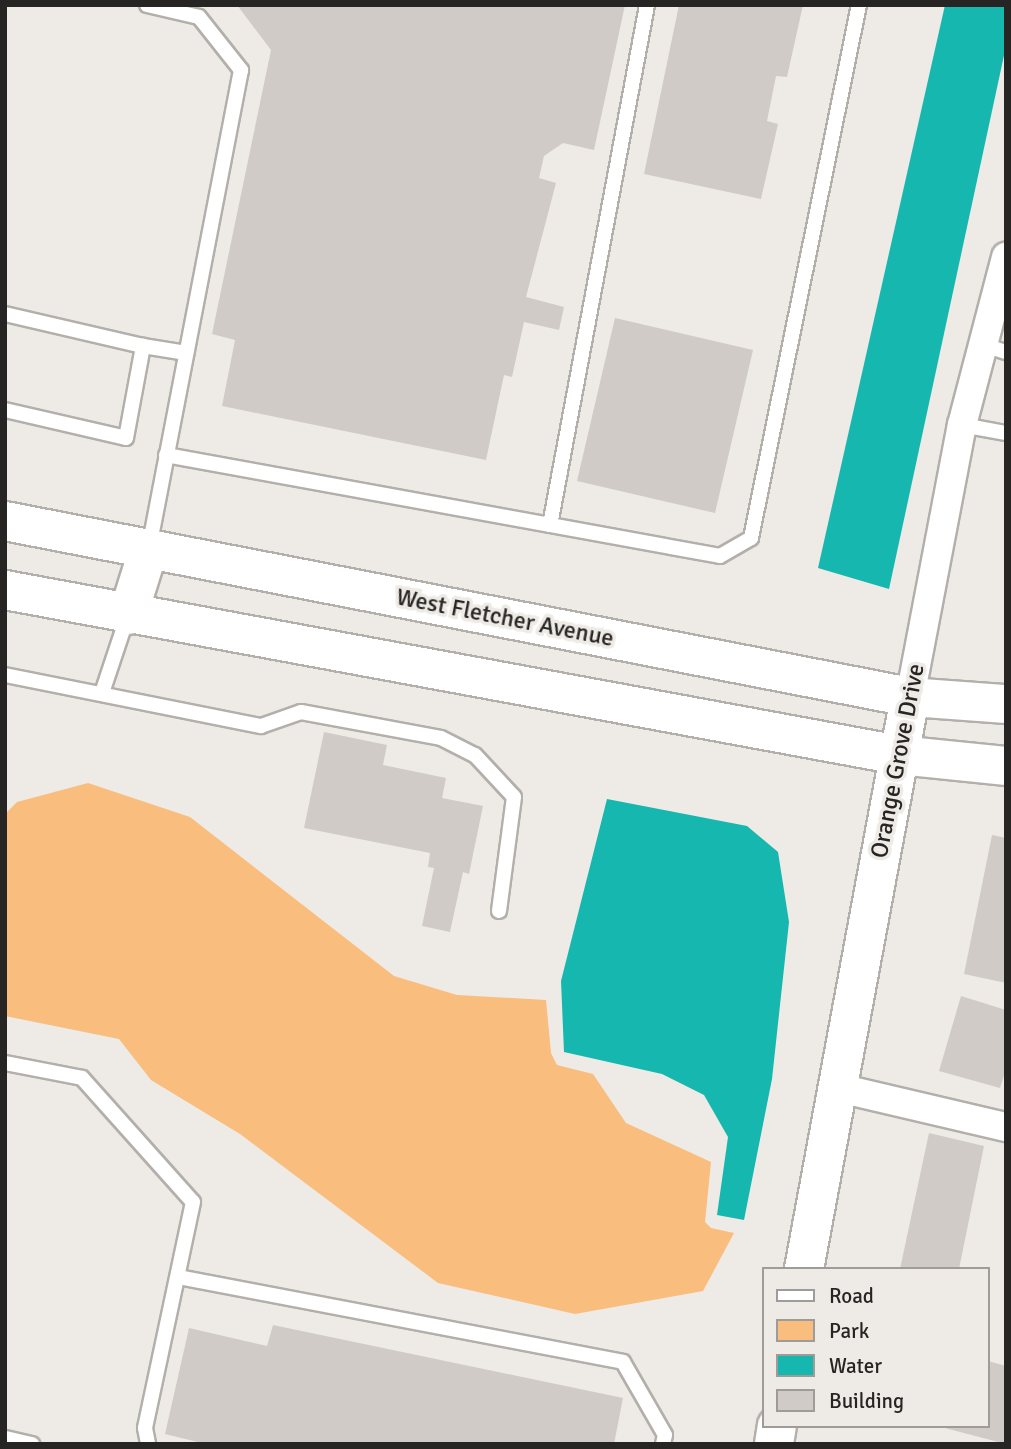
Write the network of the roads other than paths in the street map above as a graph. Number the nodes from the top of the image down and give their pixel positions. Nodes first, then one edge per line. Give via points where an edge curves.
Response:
1 (147, 5) edge
2 (647, 5) edge
3 (859, 5) edge
4 (1006, 257) edge
5 (5, 314) edge
6 (143, 346) junction
7 (995, 348) edge
8 (186, 353) junction
9 (5, 410) edge
10 (962, 425) junction
11 (1006, 433) edge
12 (166, 456) junction
13 (5, 521) edge
14 (550, 525) junction
15 (149, 548) junction
16 (5, 590) edge
17 (128, 615) junction
18 (5, 675) edge
19 (102, 693) junction
20 (910, 697) junction
21 (1006, 704) edge
22 (899, 755) junction
23 (1006, 765) edge
24 (499, 911) dead end
25 (5, 1063) edge
26 (835, 1087) junction
27 (1006, 1127) edge
28 (804, 1267) edge
29 (177, 1277) junction
30 (5, 1438) edge
31 (32, 1444) edge
32 (148, 1444) edge
33 (663, 1444) edge

1 - 8 lane via 199,17 241,71
2 - 14 lane
3 - 14 lane via 751,538 720,556
4 - 7 street, Orange Grove Drive
5 - 6 lane
6 - 8 lane
6 - 9 lane via 126,438
7 - 10 street, Orange Grove Drive
8 - 12 lane
10 - 11 lane
10 - 20 street, Orange Grove Drive
12 - 14 lane
12 - 15 lane
13 - 15 main road, West Fletcher Avenue
15 - 17 main road
15 - 20 main road, West Fletcher Avenue
16 - 17 main road
17 - 19 lane
17 - 22 main road
18 - 19 lane
19 - 24 lane via 261,726 301,712 441,738 475,755 514,797
20 - 21 main road, West Fletcher Avenue
20 - 22 main road, Orange Grove Drive
22 - 23 main road
22 - 26 main road, Orange Grove Drive
25 - 29 lane via 82,1078 193,1202
26 - 27 street
26 - 28 main road, Orange Grove Drive
29 - 32 lane via 145,1428
29 - 33 lane via 623,1362 665,1435
30 - 31 lane

